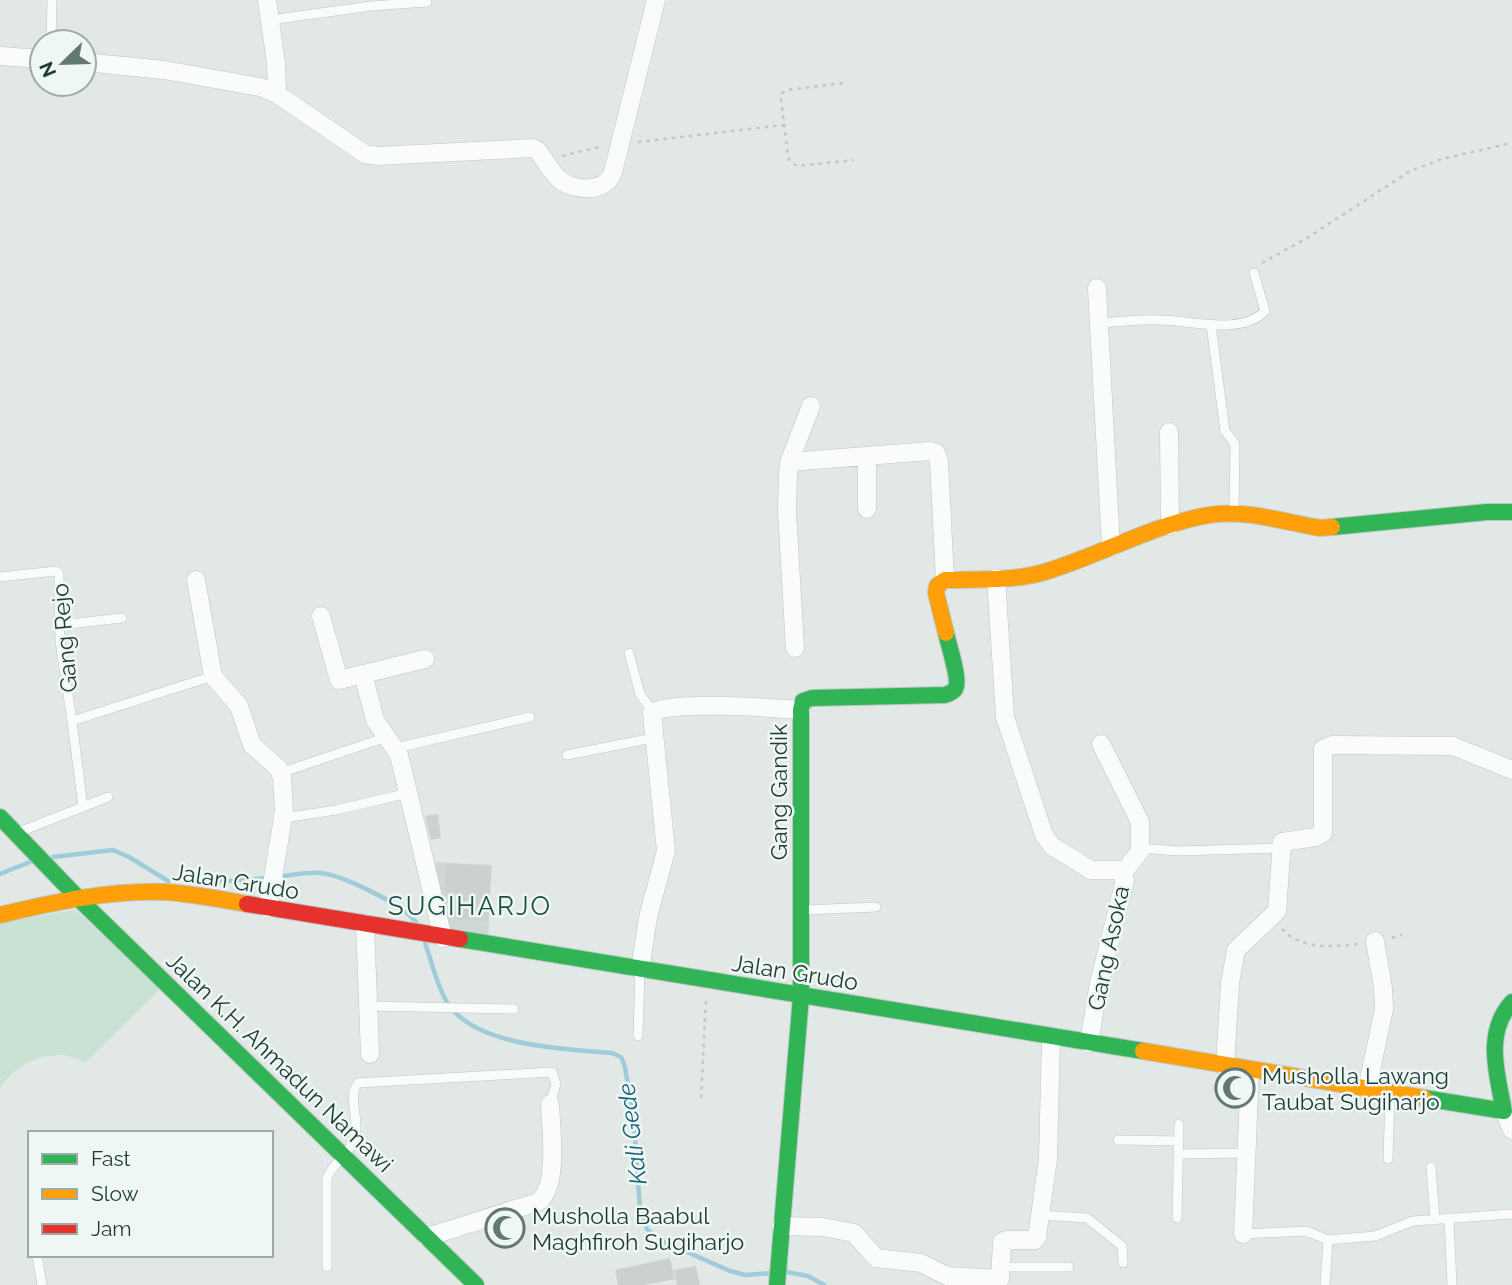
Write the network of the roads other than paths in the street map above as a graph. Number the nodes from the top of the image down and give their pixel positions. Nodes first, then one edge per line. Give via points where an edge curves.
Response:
1 (52, 0) edge
2 (267, 0) edge
3 (656, 0) edge
4 (427, 2) dead end
5 (270, 20) junction
6 (51, 28) edge
7 (0, 56) edge
8 (28, 58) edge
9 (98, 63) edge
10 (277, 94) junction
11 (1254, 273) road end
12 (1097, 288) dead end
13 (1099, 323) junction
14 (1212, 325) junction
15 (811, 406) dead end
16 (1169, 432) dead end
17 (867, 456) junction
18 (789, 462) junction
19 (867, 509) dead end
20 (1512, 512) edge
21 (1234, 514) junction
22 (1170, 526) junction
23 (1111, 547) junction
24 (0, 578) edge
25 (996, 578) junction
26 (196, 580) dead end
27 (945, 580) junction
28 (321, 617) dead end
29 (122, 618) dead end
30 (60, 625) junction
31 (795, 648) dead end
32 (629, 653) dead end
33 (425, 659) dead end
34 (363, 674) junction
35 (213, 676) junction
36 (801, 710) junction
37 (653, 712) junction
38 (530, 718) dead end
39 (72, 721) junction
40 (653, 738) junction
41 (391, 743) junction
42 (1101, 744) dead end
43 (567, 755) dead end
44 (1512, 769) edge
45 (280, 773) junction
46 (408, 793) junction
47 (108, 797) dead end
48 (83, 807) junction
49 (0, 817) edge
50 (283, 818) junction
51 (19, 837) junction
52 (1140, 848) junction
53 (1280, 848) junction
54 (1123, 873) junction
55 (78, 898) junction
56 (876, 907) dead end
57 (268, 908) junction
58 (801, 910) junction
59 (0, 915) edge
60 (365, 924) junction
61 (437, 937) junction
62 (1376, 941) road end
63 (640, 970) junction
64 (801, 996) junction
65 (1512, 1002) edge
66 (368, 1006) junction
67 (514, 1009) dead end
68 (638, 1036) dead end
69 (1051, 1037) junction
70 (1089, 1043) junction
71 (370, 1054) dead end
72 (1225, 1066) junction
73 (1504, 1067) edge
74 (1250, 1070) junction
75 (1367, 1089) junction
76 (1391, 1093) junction
77 (550, 1104) joint
78 (1504, 1111) junction
79 (1179, 1124) dead end
80 (1512, 1130) edge
81 (1118, 1140) dead end
82 (1179, 1141) junction
83 (1245, 1153) junction
84 (1178, 1154) junction
85 (342, 1155) junction
86 (1388, 1159) dead end
87 (1431, 1167) dead end
88 (1512, 1214) edge
89 (1040, 1215) junction
90 (1177, 1218) dead end
91 (1450, 1219) junction
92 (1435, 1220) junction
93 (781, 1226) junction
94 (1244, 1234) joint
95 (426, 1237) junction
96 (1328, 1240) junction
97 (37, 1257) edge
98 (1123, 1263) dead end
99 (327, 1267) dead end
100 (1001, 1267) junction
101 (1069, 1267) dead end
102 (777, 1284) edge
103 (42, 1285) edge
104 (476, 1285) edge
105 (1325, 1285) edge
106 (1452, 1285) edge

1 - 6 lane
2 - 5 street
3 - 10 street via 612,177 602,187 568,184 537,149 530,148 365,154
4 - 5 lane
5 - 10 street
7 - 8 street
9 - 10 street via 164,70
11 - 14 lane via 1265,312 1231,325
12 - 13 street
13 - 14 lane via 1156,320
13 - 23 street
14 - 21 lane via 1225,431 1235,442
15 - 18 street
16 - 22 street
17 - 18 street
17 - 19 street
17 - 27 street via 936,453
18 - 31 street
20 - 21 street via 1320,528
21 - 22 street via 1210,514
22 - 23 street
23 - 25 street via 1040,573
24 - 30 lane, Gang Rejo via 57,572
25 - 27 street
25 - 54 street, Gang Asoka via 1005,717 1044,835 1052,846 1091,870
26 - 35 street
27 - 36 street, Gang Gandik via 936,593 956,676 954,691 945,695 809,698
28 - 34 street via 337,678
29 - 30 lane
30 - 39 lane, Gang Rejo
32 - 37 lane via 640,694
33 - 34 street
34 - 41 street via 375,720
35 - 39 lane
35 - 45 street via 239,706 252,745
36 - 37 street via 677,708
36 - 58 street, Gang Gandik
37 - 40 street
38 - 41 lane
39 - 48 lane, Gang Rejo
40 - 43 lane
40 - 63 street via 666,851
41 - 45 lane
41 - 46 street
42 - 52 street via 1138,816
44 - 53 street via 1453,746 1327,746 1322,754 1322,835 1285,840
45 - 50 street
46 - 50 lane
46 - 61 street
47 - 48 lane
48 - 51 lane
49 - 51 street, Jalan K.H. Ahmadun Namawi
50 - 57 street
51 - 55 street, Jalan K.H. Ahmadun Namawi
52 - 53 lane
52 - 54 street
53 - 72 street via 1279,907 1236,952
54 - 70 street, Gang Asoka via 1125,887
55 - 57 street, Jalan Grudo via 168,892
55 - 59 street, Jalan Grudo
55 - 85 street, Jalan K.H. Ahmadun Namawi
56 - 58 lane
57 - 60 street, Jalan Grudo
58 - 64 street, Gang Gandik
60 - 61 street, Jalan Grudo
60 - 66 street
61 - 63 street, Jalan Grudo
62 - 75 street via 1384,1009
63 - 64 street, Jalan Grudo
63 - 68 lane
64 - 69 street, Jalan Grudo
64 - 93 street, Gang Gandik
65 - 73 street via 1496,1027 1495,1045
66 - 67 lane
66 - 71 street
69 - 70 street, Jalan Grudo
69 - 89 street via 1048,1159
70 - 72 street, Jalan Grudo
72 - 74 street, Jalan Grudo
73 - 78 street
74 - 75 street, Jalan Grudo
74 - 83 street
75 - 76 street, Jalan Grudo
76 - 78 street, Jalan Grudo
76 - 86 lane
77 - 85 lane via 555,1084 552,1072 360,1082 354,1091 355,1138
77 - 95 street via 551,1162 543,1199
78 - 80 street
79 - 82 lane
81 - 82 lane
82 - 84 lane
83 - 84 lane
83 - 94 street
84 - 90 lane
85 - 95 street, Jalan K.H. Ahmadun Namawi
85 - 99 lane via 326,1183
87 - 92 lane
88 - 91 lane
89 - 98 lane via 1090,1220 1122,1246
89 - 100 street via 1036,1240 1002,1242
91 - 92 lane
91 - 106 lane
92 - 96 lane via 1408,1222 1376,1236
93 - 100 street via 854,1233 876,1258 921,1263 947,1276 998,1279
93 - 102 street, Gang Gandik
94 - 96 lane via 1304,1231
95 - 104 street, Jalan K.H. Ahmadun Namawi
96 - 105 lane
97 - 103 lane
100 - 101 lane

